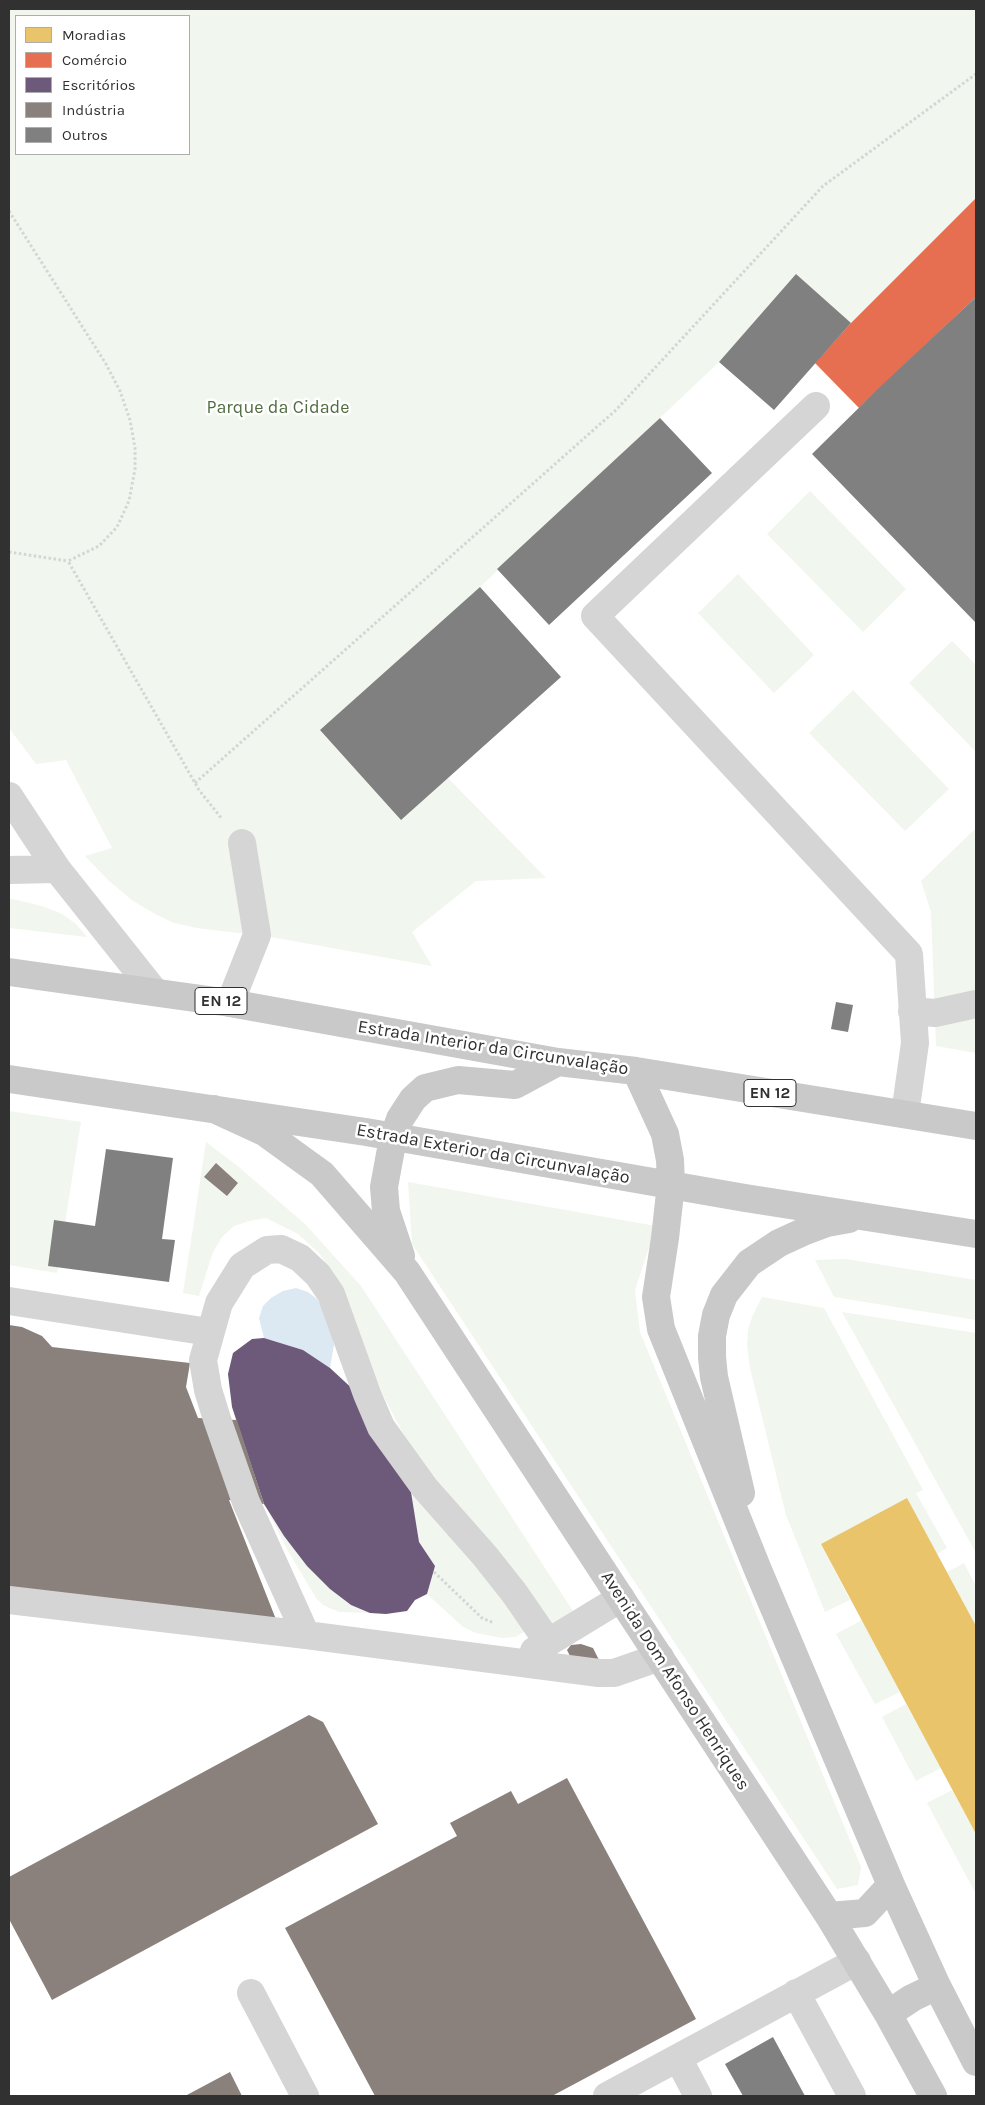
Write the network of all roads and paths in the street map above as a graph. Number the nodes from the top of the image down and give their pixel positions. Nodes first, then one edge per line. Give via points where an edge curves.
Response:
1 (976, 74) edge
2 (9, 211) edge
3 (816, 406) dead end
4 (9, 552) edge
5 (68, 561) junction
6 (195, 783) junction
7 (9, 796) edge
8 (20, 830) edge
9 (242, 843) joint
10 (57, 869) junction
11 (9, 870) edge
12 (9, 972) edge
13 (154, 992) junction
14 (230, 1003) junction
15 (976, 1004) edge
16 (912, 1011) junction
17 (558, 1062) junction
18 (636, 1072) junction
19 (9, 1079) edge
20 (214, 1109) junction
21 (905, 1114) junction
22 (976, 1126) edge
23 (393, 1138) junction
24 (671, 1184) junction
25 (863, 1216) junction
26 (976, 1234) edge
27 (407, 1272) junction
28 (9, 1301) edge
29 (209, 1332) junction
30 (758, 1570) junction
31 (434, 1572) dead end
32 (621, 1598) junction
33 (9, 1600) edge
34 (530, 1614) junction
35 (306, 1635) junction
36 (548, 1642) junction
37 (660, 1657) junction
38 (515, 1663) junction
39 (891, 1885) junction
40 (829, 1916) junction
41 (857, 1961) junction
42 (938, 1986) junction
43 (251, 1992) dead end
44 (796, 1994) junction
45 (888, 2014) junction
46 (678, 2058) junction
47 (976, 2062) edge
48 (305, 2096) edge
49 (607, 2096) edge
50 (698, 2096) edge
51 (852, 2096) edge
52 (933, 2096) edge

1 - 6 path via 823,186 616,410
2 - 5 path via 106,364 120,391 135,448 136,469 129,501 117,527 99,546
3 - 16 street via 595,616 909,954
4 - 5 path
5 - 6 path
6 - 9 path
7 - 8 street
8 - 10 street
9 - 14 street via 257,935
10 - 11 street
10 - 13 street
12 - 13 main road, Estrada Interior da Circunvalação / EN 12
13 - 14 main road, Estrada Interior da Circunvalação / EN 12
14 - 17 main road, Estrada Interior da Circunvalação / EN 12
15 - 16 street via 935,1013
16 - 21 street via 915,1043
17 - 18 main road, Estrada Interior da Circunvalação / EN 12
17 - 23 main road via 515,1085 458,1080 425,1088 400,1119
18 - 21 main road, Estrada Interior da Circunvalação / EN 12
18 - 24 main road via 665,1134
19 - 20 main road, Estrada Exterior da Circunvalação
20 - 23 main road, Estrada Exterior da Circunvalação
20 - 27 main road via 264,1132 322,1174
21 - 22 main road, Estrada Interior da Circunvalação / EN 12
23 - 24 main road, Estrada Exterior da Circunvalação
23 - 27 main road via 384,1186 386,1211
24 - 25 main road, Estrada Exterior da Circunvalação
24 - 30 main road via 656,1297 661,1329
25 - 26 main road, Estrada Exterior da Circunvalação
25 - 30 main road via 827,1223 779,1243 762,1254 738,1276 724,1295 716,1315 712,1336 714,1377
27 - 32 main road, Avenida Dom Afonso Henriques
28 - 29 street
29 - 34 street via 219,1303 242,1266 266,1250 282,1249 300,1258 318,1275 331,1294 382,1427 425,1488 485,1556
29 - 35 street via 203,1360 217,1419 246,1502
30 - 39 main road
31 - 34 path via 482,1618 492,1623 517,1621
32 - 36 street
32 - 37 main road, Avenida Dom Afonso Henriques
33 - 35 street
34 - 36 street
35 - 38 street
36 - 38 street
37 - 38 street via 614,1673
37 - 40 main road, Avenida Dom Afonso Henriques
39 - 40 main road via 865,1913
39 - 42 main road
40 - 41 main road, Avenida Dom Afonso Henriques
41 - 44 street
41 - 45 main road, Avenida Dom Afonso Henriques
42 - 45 main road
42 - 47 main road
43 - 48 street
44 - 46 street
44 - 51 street
45 - 52 main road, Avenida Dom Afonso Henriques
46 - 49 street
46 - 50 street

